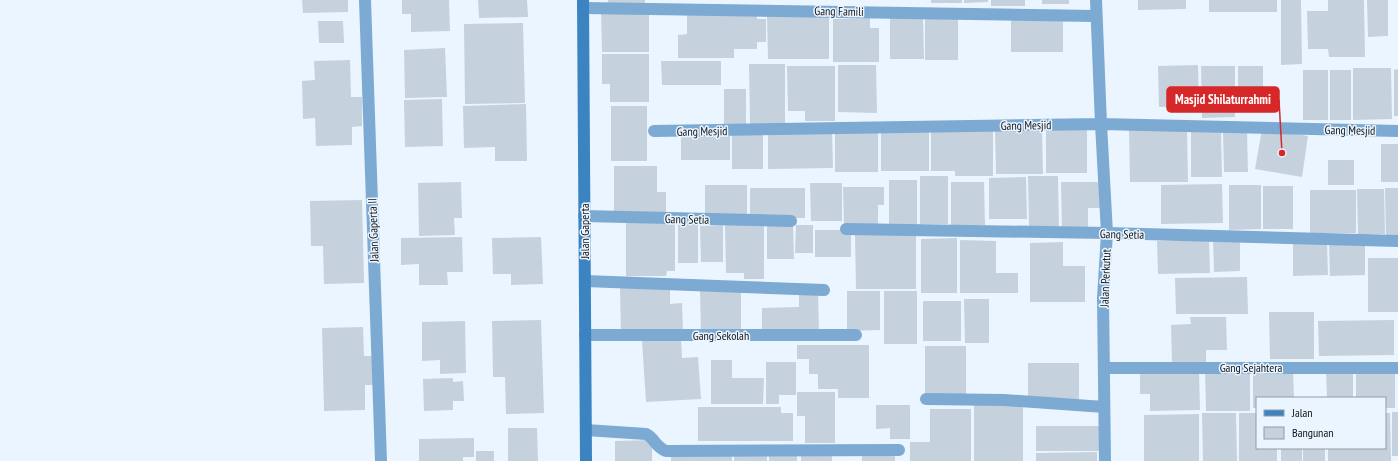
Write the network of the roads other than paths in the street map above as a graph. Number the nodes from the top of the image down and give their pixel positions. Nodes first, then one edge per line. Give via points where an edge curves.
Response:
1 (365, 0) edge
2 (1096, 0) edge
3 (583, 4) edge
4 (1095, 16) junction
5 (1100, 124) junction
6 (654, 131) dead end
7 (1398, 131) edge
8 (584, 216) junction
9 (791, 221) dead end
10 (846, 229) dead end
11 (1107, 233) junction
12 (1398, 241) edge
13 (585, 281) junction
14 (824, 290) dead end
15 (585, 335) junction
16 (856, 335) dead end
17 (1104, 368) junction
18 (1398, 368) edge
19 (926, 399) dead end
20 (1104, 407) junction
21 (586, 430) junction
22 (899, 450) dead end
23 (381, 461) edge
24 (586, 461) edge
25 (1105, 461) edge

1 - 23 street, Jalan Gaperta II
2 - 4 street, Jalan Perkutut
3 - 4 street, Gang Famili
3 - 8 street, Jalan Gaperta
4 - 5 street, Jalan Perkutut
5 - 6 street, Gang Mesjid
5 - 7 street, Gang Mesjid
5 - 11 street, Jalan Perkutut
8 - 9 street, Gang Setia
8 - 13 street, Jalan Gaperta
10 - 11 street, Gang Setia
11 - 12 street, Gang Setia
11 - 17 street, Jalan Perkutut via 1103,298
13 - 14 street
13 - 15 street, Jalan Gaperta
15 - 16 street, Gang Sekolah
15 - 21 street, Jalan Gaperta
17 - 18 street, Gang Sejahtera
17 - 20 street, Jalan Perkutut
19 - 20 street via 1004,400
20 - 25 street, Jalan Perkutut
21 - 22 street via 646,434 652,437 659,447 666,450
21 - 24 street, Jalan Gaperta

